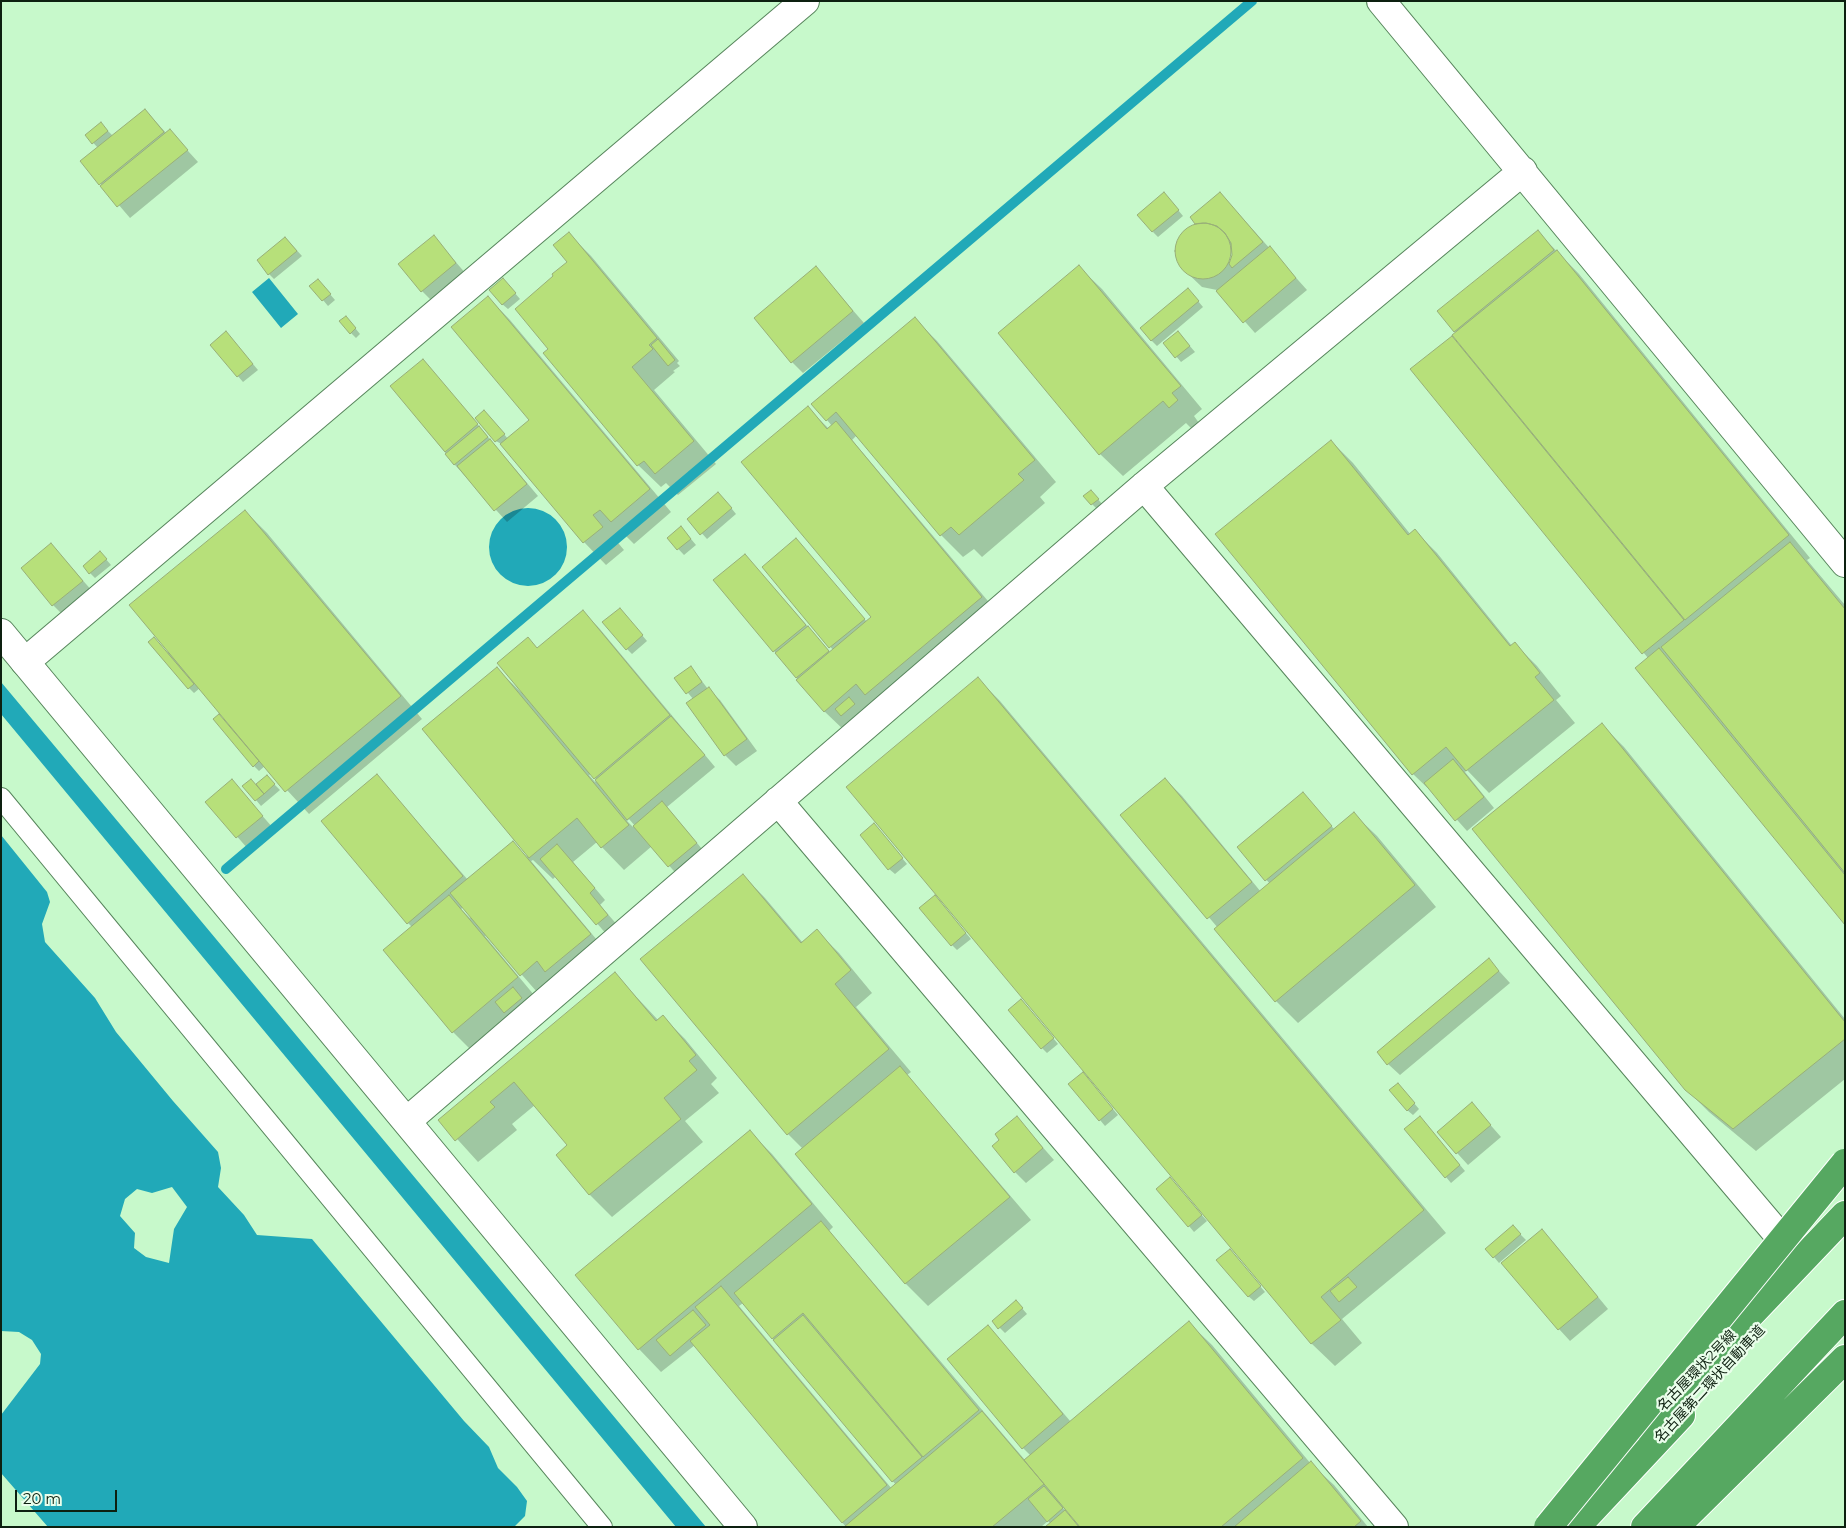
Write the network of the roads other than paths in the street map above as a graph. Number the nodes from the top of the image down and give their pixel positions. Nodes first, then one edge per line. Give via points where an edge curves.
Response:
1 (805, 1) edge
2 (1381, 1) edge
3 (1523, 171) junction
4 (1144, 486) junction
5 (1845, 562) edge
6 (1, 634) edge
7 (25, 662) junction
8 (1, 798) edge
9 (778, 801) junction
10 (407, 1121) junction
11 (1845, 1163) edge
12 (1841, 1226) edge
13 (1801, 1262) junction
14 (1845, 1314) edge
15 (1845, 1360) edge
16 (602, 1527) edge
17 (743, 1527) edge
18 (1394, 1527) edge
19 (1548, 1527) edge
20 (1576, 1527) edge
21 (1644, 1527) edge
22 (1675, 1527) edge
23 (1688, 1527) edge

1 - 7 street
2 - 3 street
3 - 4 street
3 - 5 street
4 - 9 street
4 - 13 street
6 - 7 street
7 - 10 street
8 - 16 lane
9 - 10 street
9 - 18 street
10 - 17 street
11 - 19 highway, bridge
12 - 13 highway, 名古屋環状2号線
12 - 20 highway, 名古屋第二環状自動車道
13 - 19 highway, 名古屋環状2号線
14 - 21 highway
15 - 22 highway
15 - 23 highway

